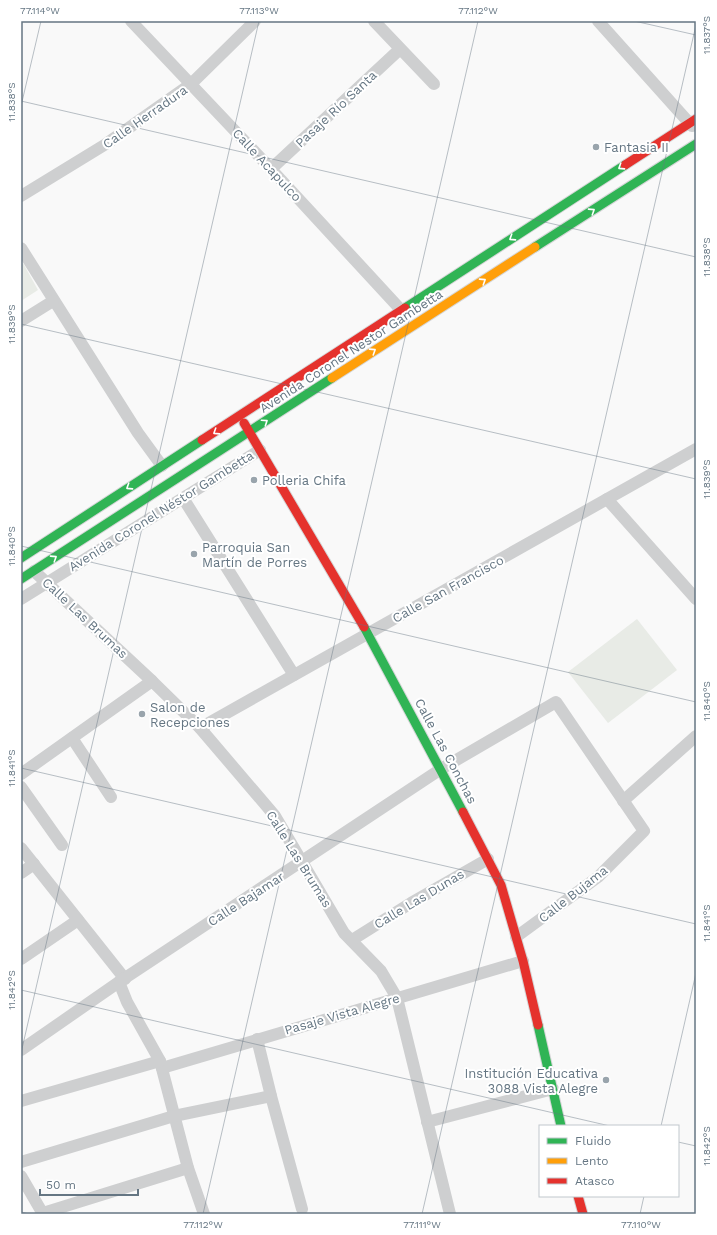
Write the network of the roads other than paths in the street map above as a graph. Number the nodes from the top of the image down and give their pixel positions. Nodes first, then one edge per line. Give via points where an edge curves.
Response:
1 (131, 21) edge
2 (255, 21) edge
3 (374, 21) edge
4 (598, 21) edge
5 (400, 50) junction
6 (191, 84) junction
7 (434, 84) dead end
8 (694, 122) edge
9 (696, 144) edge
10 (271, 168) junction
11 (21, 196) edge
12 (21, 248) edge
13 (54, 301) junction
14 (402, 311) junction
15 (21, 321) edge
16 (240, 416) junction
17 (250, 432) junction
18 (696, 449) edge
19 (260, 450) junction
20 (162, 466) junction
21 (191, 470) junction
22 (201, 486) junction
23 (154, 493) junction
24 (183, 498) junction
25 (607, 499) junction
26 (164, 510) junction
27 (21, 558) edge
28 (34, 571) junction
29 (21, 580) edge
30 (46, 582) junction
31 (21, 598) edge
32 (696, 599) edge
33 (368, 634) junction
34 (294, 675) junction
35 (152, 681) junction
36 (200, 728) junction
37 (696, 736) edge
38 (72, 738) junction
39 (441, 769) junction
40 (21, 774) edge
41 (21, 787) edge
42 (112, 797) dead end
43 (623, 801) junction
44 (62, 845) dead end
45 (21, 848) edge
46 (488, 859) junction
47 (303, 862) junction
48 (34, 864) junction
49 (21, 873) edge
50 (78, 920) junction
51 (516, 937) junction
52 (352, 940) junction
53 (21, 959) edge
54 (523, 961) junction
55 (122, 980) junction
56 (396, 998) junction
57 (257, 1040) junction
58 (21, 1050) edge
59 (161, 1064) junction
60 (552, 1089) junction
61 (271, 1096) junction
62 (21, 1102) edge
63 (174, 1116) junction
64 (427, 1122) junction
65 (561, 1125) edge
66 (21, 1162) edge
67 (188, 1168) junction
68 (22, 1182) edge
69 (578, 1197) edge
70 (302, 1209) dead end
71 (43, 1214) edge
72 (204, 1214) edge
73 (450, 1214) edge
74 (582, 1214) edge

1 - 6 street, Calle Acapulco
2 - 6 street, Calle Herradura
3 - 5 street
4 - 8 street
5 - 7 street
5 - 10 street, Pasaje Río Santa
6 - 10 street, Calle Acapulco
6 - 11 street, Calle Herradura via 106,144
8 -> 14 main road, Avenida Coronel Nestor Gambetta
17 -> 9 main road, Avenida Coronel Nestor Gambetta
10 - 14 street, Calle Acapulco
12 - 13 street
13 - 15 street
13 - 20 street via 138,433
14 - 16 main road, Avenida Coronel Nestor Gambetta
16 - 17 main road, Calle Las Conchas
16 -> 20 main road, Avenida Coronel Nestor Gambetta
17 - 19 main road, Calle Las Conchas
17 - 21 main road, Avenida Coronel Nestor Gambetta
18 - 25 street, Calle San Francisco
19 - 22 street, Avenida Coronel Néstor Gambetta
19 - 33 main road, Calle Las Conchas
20 -> 27 main road, Avenida Coronel Nestor Gambetta
21 - 22 street
21 - 23 main road, Avenida Coronel Nestor Gambetta
22 - 24 street, Avenida Coronel Néstor Gambetta
23 - 26 street
28 -> 23 main road, Avenida Coronel Nestor Gambetta
24 - 26 street, Avenida Coronel Néstor Gambetta
24 - 34 street
25 - 32 street
25 - 33 street, Calle San Francisco
26 - 30 street, Avenida Coronel Néstor Gambetta
28 - 29 main road, Avenida Coronel Nestor Gambetta
28 - 30 street, Calle Las Brumas
30 - 31 street, Avenida Coronel Néstor Gambetta
30 - 35 street, Calle Las Brumas
33 - 34 street, Calle San Francisco
33 - 39 main road, Calle Las Conchas
34 - 36 street, Calle San Francisco
35 - 36 street, Calle Las Brumas
35 - 38 street
36 - 47 street, Calle Las Brumas via 275,816
37 - 43 street
38 - 40 street
38 - 42 street
39 - 43 street, Calle Bajamar via 556,702
39 - 46 main road, Calle Las Conchas
39 - 47 street, Calle Bajamar
41 - 44 street
43 - 51 street, Calle Bujama via 644,831 598,877
45 - 48 street
46 - 51 main road, Calle Las Conchas via 501,885
46 - 52 street, Calle Las Dunas
47 - 52 street, Calle Las Brumas via 344,932
47 - 55 street, Calle Bajamar
48 - 49 street
48 - 50 street
50 - 53 street
50 - 55 street
51 - 54 main road, Calle Las Conchas
52 - 56 street, Calle Las Brumas via 381,971
54 - 56 street, Pasaje Vista Alegre
54 - 60 main road, Calle Las Conchas
55 - 58 street, Calle Bajamar
55 - 59 street via 127,1002
56 - 57 street, Pasaje Vista Alegre
56 - 64 street, Calle Las Brumas
57 - 59 street, Pasaje Vista Alegre
57 - 61 street
59 - 62 street, Pasaje Vista Alegre
59 - 63 street
60 - 64 street
60 - 65 main road, Calle Las Conchas
61 - 63 street
61 - 70 street
63 - 66 street
63 - 67 street
64 - 73 street, Calle Las Brumas
67 - 71 street
67 - 72 street
68 - 71 street
69 - 74 main road

